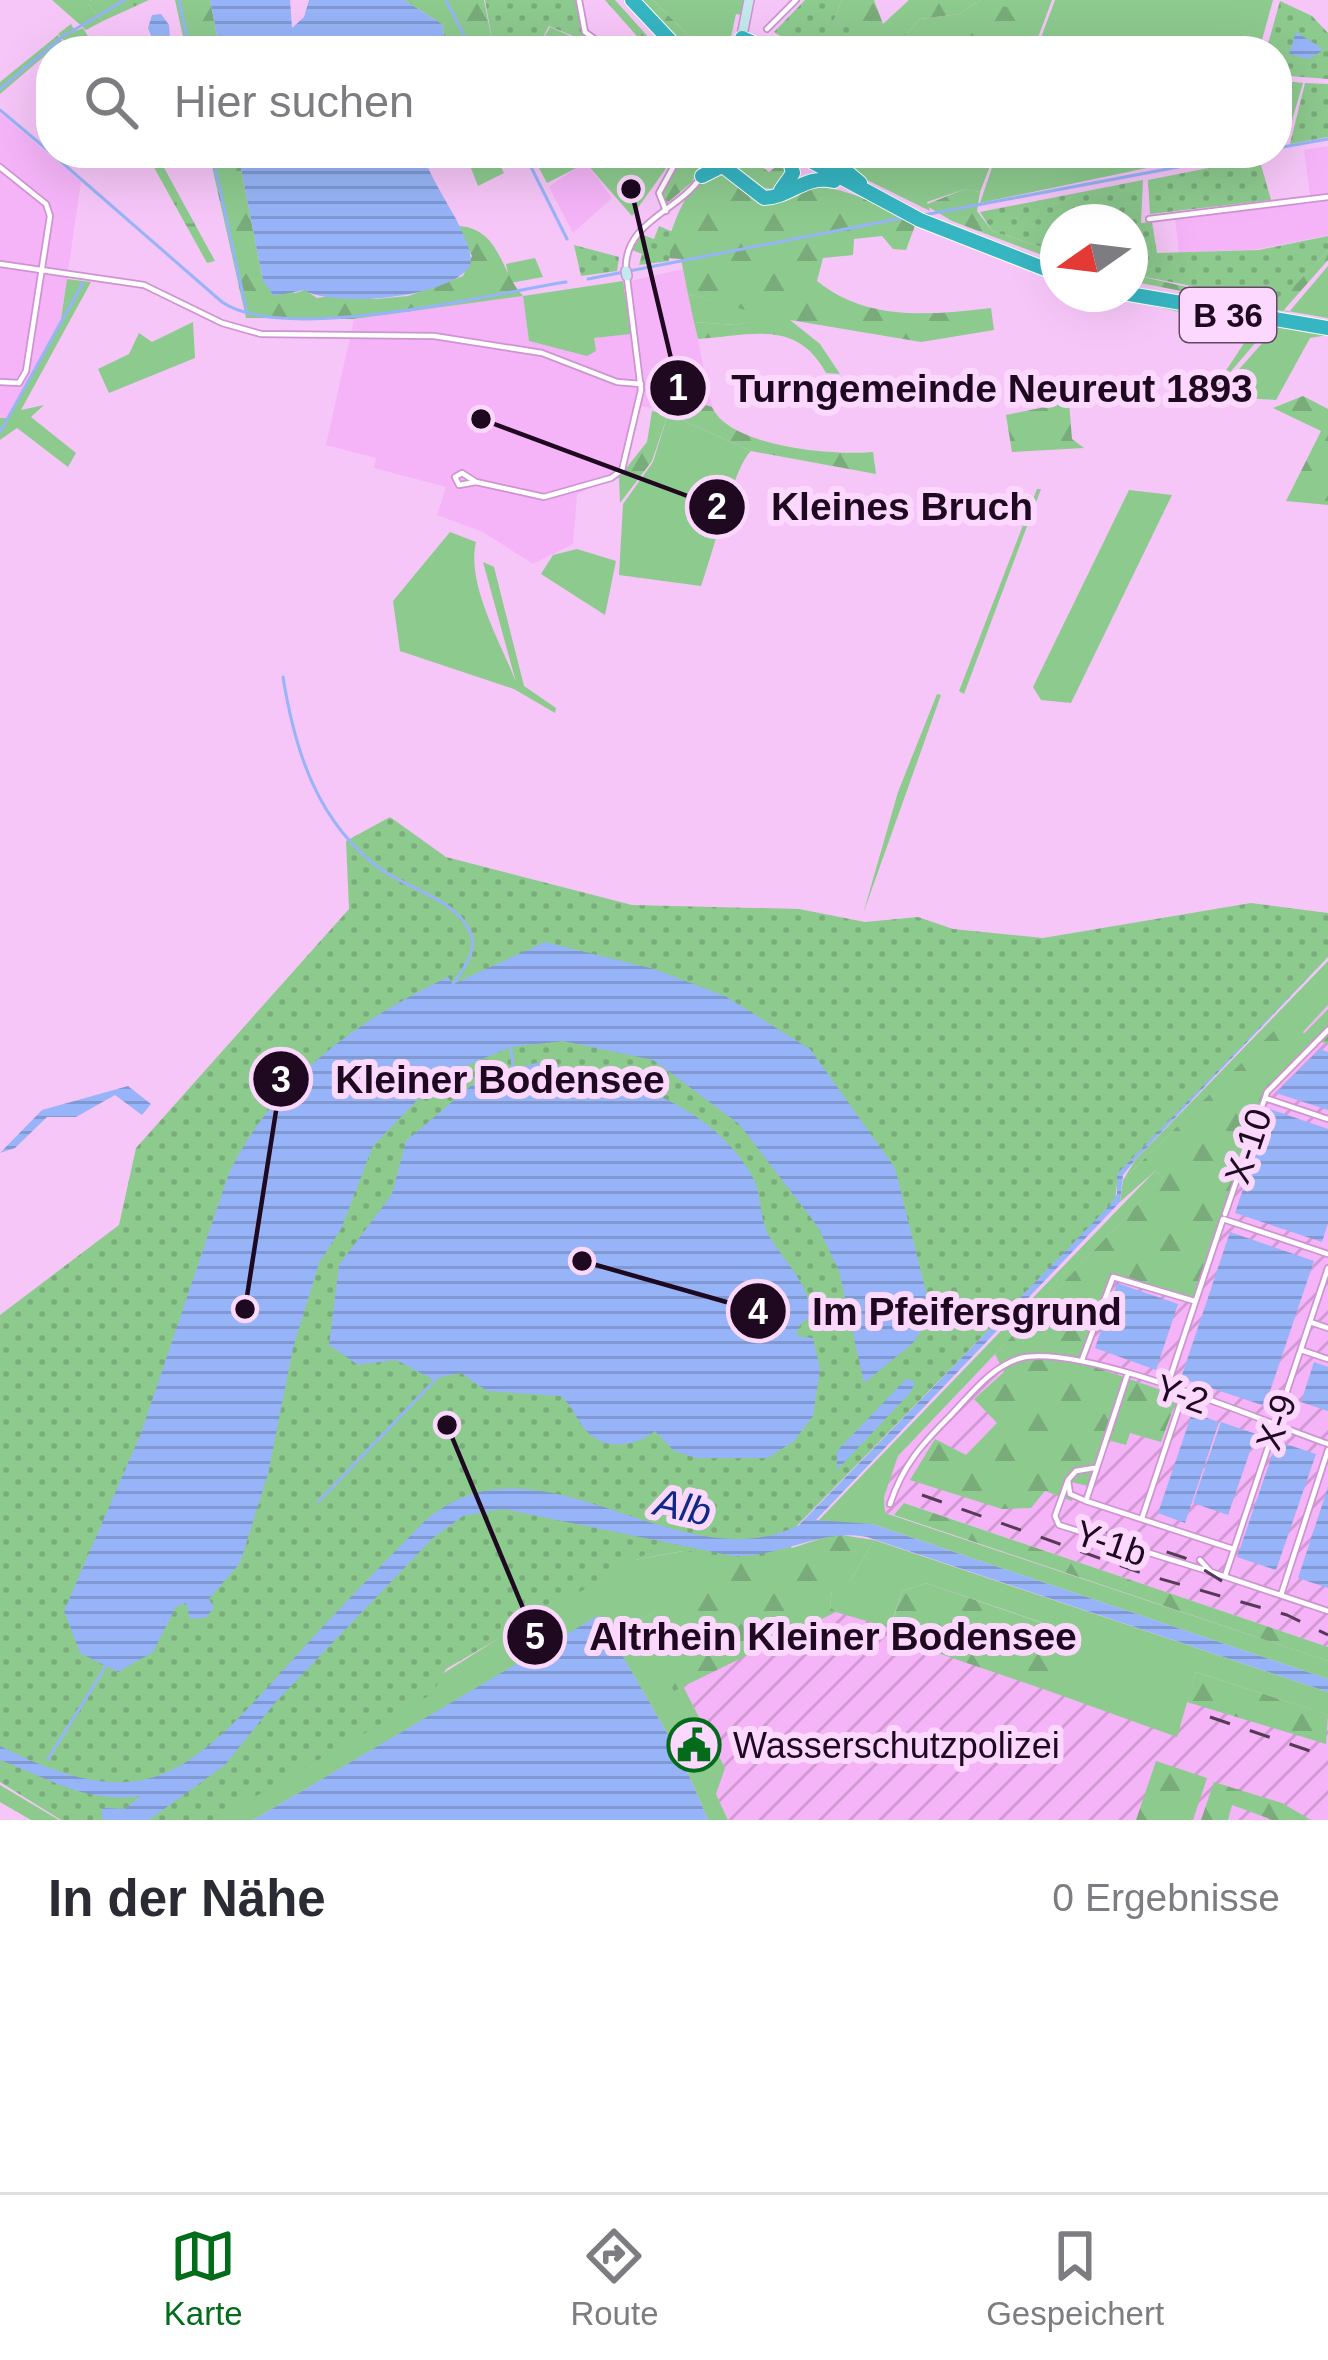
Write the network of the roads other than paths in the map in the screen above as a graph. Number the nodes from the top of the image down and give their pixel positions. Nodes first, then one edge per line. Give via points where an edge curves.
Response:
1 (579, 0) edge
2 (628, 0) edge
3 (749, 0) edge
4 (796, 0) edge
5 (767, 29) dead end
6 (590, 36) edge
7 (658, 36) edge
8 (665, 36) edge
9 (747, 36) edge
10 (0, 166) edge
11 (673, 168) edge
12 (707, 168) edge
13 (728, 168) edge
14 (728, 168) edge
15 (793, 168) edge
16 (822, 168) edge
17 (831, 168) edge
18 (839, 168) edge
19 (701, 176) joint
20 (855, 184) junction
21 (1328, 197) edge
22 (666, 211) junction
23 (1149, 219) dead end
24 (1040, 263) edge
25 (0, 264) edge
26 (41, 270) junction
27 (1148, 294) edge
28 (1328, 325) edge
29 (0, 382) edge
30 (641, 384) junction
31 (476, 482) dead end
32 (1328, 1030) edge
33 (1264, 1098) junction
34 (1328, 1119) edge
35 (1224, 1216) junction
36 (1328, 1254) edge
37 (1328, 1268) edge
38 (1194, 1301) junction
39 (1310, 1322) junction
40 (1328, 1328) edge
41 (1300, 1350) junction
42 (1328, 1359) edge
43 (1082, 1360) junction
44 (1127, 1376) junction
45 (1166, 1389) junction
46 (1184, 1395) junction
47 (1275, 1426) junction
48 (1328, 1447) edge
49 (1096, 1468) junction
50 (1068, 1480) junction
51 (1086, 1501) junction
52 (890, 1504) dead end
53 (1142, 1518) junction
54 (1233, 1549) junction
55 (1200, 1560) dead end
56 (1210, 1572) junction
57 (1225, 1576) junction
58 (1281, 1595) junction
59 (1328, 1611) edge

1 - 6 street
2 - 7 highway
2 - 8 highway
3 - 9 main road
4 - 5 street
10 - 26 street via 49,207
11 - 22 street via 659,193
12 - 19 highway
13 - 15 highway via 768,194 790,181
14 - 20 highway via 764,197 812,179
16 - 20 highway
17 - 20 highway
18 - 20 highway
19 - 22 street
20 - 24 highway
21 - 23 street
22 - 30 street via 634,236 627,273
25 - 26 street
26 - 29 street via 24,377
26 - 30 street via 144,285 260,334 434,336 559,358
27 - 28 highway, B 36
30 - 31 street via 633,440 616,476 544,497
32 - 33 street, X-10
33 - 34 street
33 - 35 street, X-10
35 - 36 street
35 - 38 street, X-10
37 - 39 street, X-9
38 - 43 street via 1113,1277
38 - 45 street, X-10
39 - 40 street
39 - 41 street, X-9
41 - 42 street
41 - 47 street, X-9
43 - 44 street, Y-2
43 - 52 street, Y-2 via 1035,1356 996,1370 909,1458
44 - 45 street, Y-2
44 - 49 street
45 - 46 street, Y-2
46 - 47 street, Y-2
46 - 53 street
47 - 48 street, Y-2
47 - 54 street, X-9
48 - 58 street
49 - 50 street
49 - 51 street
50 - 51 street via 1070,1494
50 - 56 street, Y-1b via 1055,1516 1060,1525
51 - 53 street
53 - 54 street
54 - 57 street, X-9
55 - 56 street, Y-1b
56 - 57 street, Y-1b
57 - 58 street, Y-1b
58 - 59 street, Y-1b

